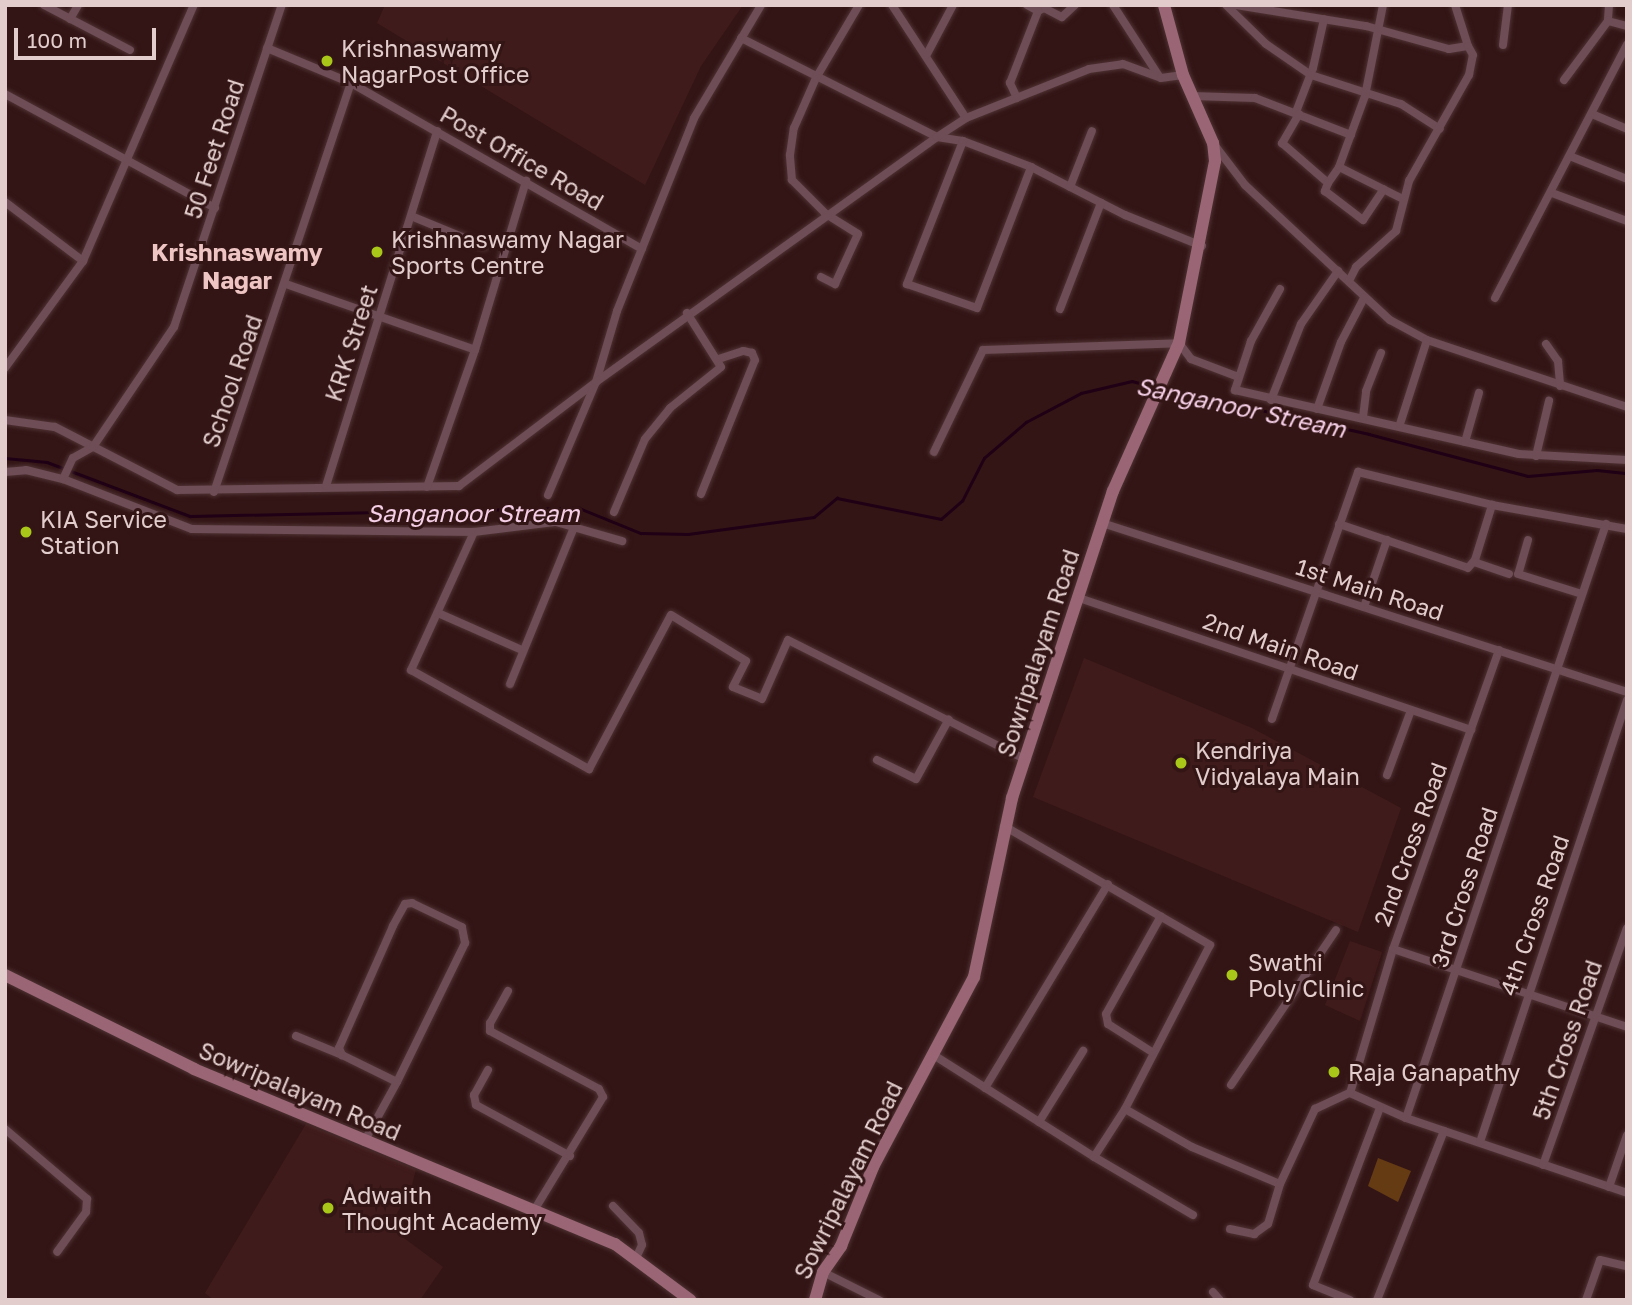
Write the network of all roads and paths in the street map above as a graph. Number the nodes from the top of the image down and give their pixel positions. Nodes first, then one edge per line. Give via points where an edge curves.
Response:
1 (44, 5) edge
2 (78, 5) edge
3 (194, 5) edge
4 (282, 5) edge
5 (761, 5) edge
6 (859, 5) edge
7 (892, 5) edge
8 (953, 5) edge
9 (1027, 5) edge
10 (1075, 5) edge
11 (1113, 5) edge
12 (1164, 5) edge
13 (1226, 5) edge
14 (1236, 5) edge
15 (1383, 5) edge
16 (1455, 5) edge
17 (1508, 5) edge
18 (1609, 5) edge
19 (1038, 11) junction
20 (70, 19) junction
21 (1324, 19) junction
22 (1608, 21) junction
23 (1627, 26) edge
24 (1382, 29) junction
25 (741, 38) junction
26 (1627, 44) edge
27 (1503, 45) dead end
28 (1468, 46) junction
29 (267, 48) junction
30 (130, 50) dead end
31 (928, 54) junction
32 (1183, 75) junction
33 (1311, 75) junction
34 (816, 78) junction
35 (1161, 78) junction
36 (1564, 80) dead end
37 (351, 83) junction
38 (5, 94) edge
39 (1192, 96) junction
40 (1366, 96) junction
41 (1017, 97) junction
42 (1298, 113) junction
43 (1592, 114) junction
44 (966, 118) junction
45 (1440, 129) junction
46 (1627, 129) edge
47 (437, 131) junction
48 (1092, 131) dead end
49 (1351, 135) junction
50 (937, 137) junction
51 (963, 141) junction
52 (1213, 143) junction
53 (1572, 157) junction
54 (125, 160) junction
55 (1031, 167) junction
56 (1339, 167) junction
57 (1627, 179) edge
58 (526, 180) junction
59 (1328, 183) junction
60 (1070, 187) junction
61 (1384, 189) junction
62 (1552, 193) junction
63 (1404, 199) junction
64 (5, 202) edge
65 (1101, 203) junction
66 (215, 208) junction
67 (825, 213) junction
68 (411, 216) junction
69 (1627, 220) edge
70 (484, 246) dead end
71 (1202, 246) junction
72 (642, 249) junction
73 (83, 261) junction
74 (1338, 271) junction
75 (821, 277) dead end
76 (1349, 281) junction
77 (286, 284) junction
78 (1280, 289) dead end
79 (1364, 298) junction
80 (1495, 298) dead end
81 (1060, 309) dead end
82 (687, 313) junction
83 (380, 315) junction
84 (1427, 340) junction
85 (1179, 343) junction
86 (1546, 344) dead end
87 (475, 350) junction
88 (1381, 353) dead end
89 (719, 359) junction
90 (5, 368) edge
91 (1236, 376) junction
92 (596, 382) junction
93 (1560, 386) junction
94 (1479, 393) dead end
95 (1271, 400) junction
96 (1549, 401) dead end
97 (1627, 407) edge
98 (1317, 409) junction
99 (1363, 417) junction
100 (5, 420) edge
101 (1400, 424) junction
102 (1465, 442) junction
103 (93, 447) junction
104 (933, 452) dead end
105 (1536, 456) junction
106 (1627, 460) edge
107 (5, 472) edge
108 (63, 480) junction
109 (326, 486) junction
110 (428, 488) junction
111 (214, 492) junction
112 (701, 494) dead end
113 (548, 495) dead end
114 (1492, 505) junction
115 (614, 512) dead end
116 (1102, 523) junction
117 (1339, 524) junction
118 (1606, 524) junction
119 (574, 527) junction
120 (1627, 529) edge
121 (474, 532) junction
122 (1387, 540) junction
123 (1528, 540) dead end
124 (622, 541) dead end
125 (1474, 562) junction
126 (1509, 574) dead end
127 (1314, 591) junction
128 (1583, 594) junction
129 (1079, 598) junction
130 (1364, 607) junction
131 (438, 613) junction
132 (523, 650) junction
133 (1499, 650) junction
134 (1557, 668) junction
135 (1290, 670) junction
136 (510, 684) dead end
137 (1627, 692) edge
138 (1627, 700) edge
139 (1411, 710) junction
140 (949, 719) junction
141 (1272, 719) dead end
142 (1471, 730) junction
143 (877, 760) dead end
144 (1027, 760) junction
145 (1387, 775) dead end
146 (1004, 826) junction
147 (1108, 884) junction
148 (1161, 916) junction
149 (1627, 928) edge
150 (1336, 930) dead end
151 (1393, 949) junction
152 (1457, 970) junction
153 (5, 975) edge
154 (508, 991) dead end
155 (1529, 992) junction
156 (1597, 1017) junction
157 (1627, 1027) edge
158 (296, 1036) dead end
159 (1083, 1051) dead end
160 (1152, 1052) junction
161 (932, 1054) junction
162 (342, 1055) junction
163 (488, 1070) dead end
164 (397, 1082) junction
165 (1231, 1085) dead end
166 (985, 1088) junction
167 (1350, 1093) junction
168 (1380, 1108) junction
169 (1125, 1109) junction
170 (1406, 1118) junction
171 (1039, 1122) junction
172 (5, 1129) edge
173 (1444, 1131) junction
174 (1627, 1135) edge
175 (364, 1142) junction
176 (1480, 1142) junction
177 (570, 1156) junction
178 (1094, 1157) junction
179 (1543, 1165) junction
180 (1280, 1184) junction
181 (1609, 1187) junction
182 (1627, 1193) edge
183 (612, 1206) dead end
184 (535, 1209) junction
185 (1193, 1215) dead end
186 (1230, 1229) dead end
187 (57, 1252) dead end
188 (636, 1258) junction
189 (1627, 1266) edge
190 (822, 1272) junction
191 (1213, 1292) dead end
192 (690, 1300) edge
193 (815, 1300) edge
194 (879, 1300) edge
195 (1220, 1300) edge
196 (1350, 1300) edge
197 (1377, 1300) edge
198 (1586, 1300) edge

1 - 20 street
2 - 20 street
3 - 54 street
4 - 29 street, 50 Feet Road
5 - 25 street
6 - 34 street
7 - 31 street
8 - 31 street
9 - 19 street
10 - 19 street via 1062,18 1044,8
11 - 35 street
12 - 32 street, Sowripalayam Road
13 - 33 street via 1266,44
14 - 21 street
15 - 24 street
16 - 28 street
17 - 27 street
18 - 22 street
19 - 41 street via 1010,83
20 - 30 street
21 - 24 street
21 - 33 street
22 - 23 street
22 - 36 street
24 - 28 street via 1449,49
24 - 40 street
25 - 34 street
25 - 72 street via 694,118
26 - 43 street
28 - 45 street via 1473,55 1469,75
29 - 37 street, Post Office Road
29 - 66 street, 50 Feet Road
31 - 44 street
32 - 35 street
32 - 39 street, Sowripalayam Road
33 - 40 street
33 - 42 street
34 - 50 street
34 - 67 street via 794,128 791,168 792,180
35 - 41 street via 1136,66 1112,64
37 - 47 street, Post Office Road
37 - 77 street, School Road
38 - 54 street
39 - 42 street via 1255,98
39 - 52 street, Sowripalayam Road
40 - 45 street via 1401,104
40 - 49 street
41 - 44 street
42 - 49 street
42 - 59 street via 1282,144
43 - 46 street
43 - 53 street
44 - 50 street
45 - 63 street via 1409,181
47 - 58 street, Post Office Road
47 - 68 street, KRK Street
48 - 60 street
49 - 56 street
50 - 51 street
50 - 67 street
51 - 55 street
51 - 55 street via 907,284 977,308
52 - 71 street, Sowripalayam Road via 1214,183
52 - 74 street via 1245,185
53 - 57 street
53 - 62 street
54 - 66 street
54 - 73 street
55 - 60 street
56 - 59 street
56 - 61 street
58 - 72 street, Post Office Road
58 - 87 street
59 - 61 street via 1325,191 1363,220
60 - 65 street
61 - 63 street
62 - 69 street
62 - 80 street
63 - 76 street via 1396,231 1356,267
64 - 73 street
65 - 71 street
65 - 81 street
66 - 103 street, 50 Feet Road via 174,327
67 - 75 street via 858,234 835,284
67 - 82 street
68 - 70 street
68 - 83 street, KRK Street
71 - 85 street, Sowripalayam Road
72 - 92 street
73 - 90 street
74 - 76 street
74 - 95 street via 1301,324
76 - 79 street
77 - 83 street
77 - 111 street, School Road
78 - 91 street via 1262,316
79 - 84 street via 1390,320
79 - 98 street via 1341,342
82 - 89 street
82 - 92 street
83 - 87 street
83 - 109 street, KRK Street
84 - 93 street
84 - 101 street
85 - 91 street via 1191,359
85 - 104 street via 983,350
85 - 116 street, Sowripalayam Road
86 - 93 street via 1558,361
87 - 110 street
88 - 99 street via 1366,391
89 - 112 street via 743,351 752,353 755,360
89 - 115 street via 721,367 670,408 645,439
91 - 95 street via 1235,390
92 - 110 street via 459,486
92 - 113 street
93 - 97 street
94 - 102 street
95 - 98 street
96 - 105 street
98 - 99 street
99 - 101 street
100 - 103 street via 55,427
101 - 102 street
102 - 105 street
103 - 108 street via 73,458
103 - 111 street via 177,490
105 - 106 street
107 - 108 street via 26,470
108 - 121 street via 192,529
109 - 110 street
109 - 111 street
114 - 117 street via 1357,472
114 - 118 street
114 - 125 street
116 - 127 street, 1st Main Road
116 - 129 street, Sowripalayam Road
117 - 122 street
117 - 127 street
118 - 120 street
118 - 128 street, 3rd Cross Road
119 - 121 street via 556,522
119 - 124 street
119 - 132 street
121 - 131 street
122 - 125 street via 1468,568
122 - 130 street
123 - 128 street via 1518,574
125 - 126 street
127 - 130 street, 1st Main Road
127 - 135 street
128 - 134 street, 3rd Cross Road
129 - 135 street, 2nd Main Road
129 - 144 street, Sowripalayam Road
130 - 133 street, 1st Main Road
131 - 132 street
131 - 140 street via 411,670 589,769 671,615 746,661 733,687 762,699 788,640
132 - 136 street
133 - 134 street, 1st Main Road
133 - 142 street, 2nd Cross Road
134 - 137 street, 1st Main Road
134 - 152 street, 3rd Cross Road
135 - 139 street, 2nd Main Road
135 - 141 street
138 - 155 street, 4th Cross Road
139 - 142 street, 2nd Main Road
139 - 145 street
140 - 143 street via 916,779
140 - 144 street
142 - 151 street, 2nd Cross Road
144 - 146 street, Sowripalayam Road
146 - 147 street
146 - 161 street, Sowripalayam Road via 974,977
147 - 148 street
147 - 166 street
148 - 160 street via 1106,1014 1108,1024
148 - 160 street via 1210,945
149 - 156 street, 5th Cross Road
150 - 165 street
151 - 152 street
151 - 167 street, 2nd Cross Road
152 - 155 street
152 - 170 street, 3rd Cross Road
153 - 175 street, Sowripalayam Road via 194,1069
154 - 177 street via 490,1031 599,1089 603,1097
155 - 156 street
155 - 176 street, 4th Cross Road
156 - 157 street
156 - 179 street, 5th Cross Road
158 - 162 street
159 - 171 street
160 - 169 street
161 - 166 street
161 - 190 street, Sowripalayam Road via 873,1167 841,1246
162 - 164 street
162 - 164 street via 342,1038 405,904 452,921 463,928 465,943
163 - 177 street via 474,1095 475,1105
164 - 175 street
166 - 171 street
167 - 168 street
167 - 180 street via 1315,1109
168 - 170 street
168 - 196 street via 1312,1285
169 - 178 street
169 - 180 street via 1192,1147
170 - 173 street
171 - 178 street
172 - 187 street via 87,1199 86,1212
173 - 176 street
173 - 197 street
174 - 181 street
175 - 184 street, Sowripalayam Road
176 - 179 street
177 - 184 street
178 - 185 street
179 - 181 street
180 - 186 street via 1268,1224 1254,1234
181 - 182 street
183 - 188 street via 639,1233 642,1245
184 - 188 street, Sowripalayam Road
188 - 192 street, Sowripalayam Road
189 - 198 street via 1600,1259
190 - 193 street, Sowripalayam Road
190 - 194 street
191 - 195 street

